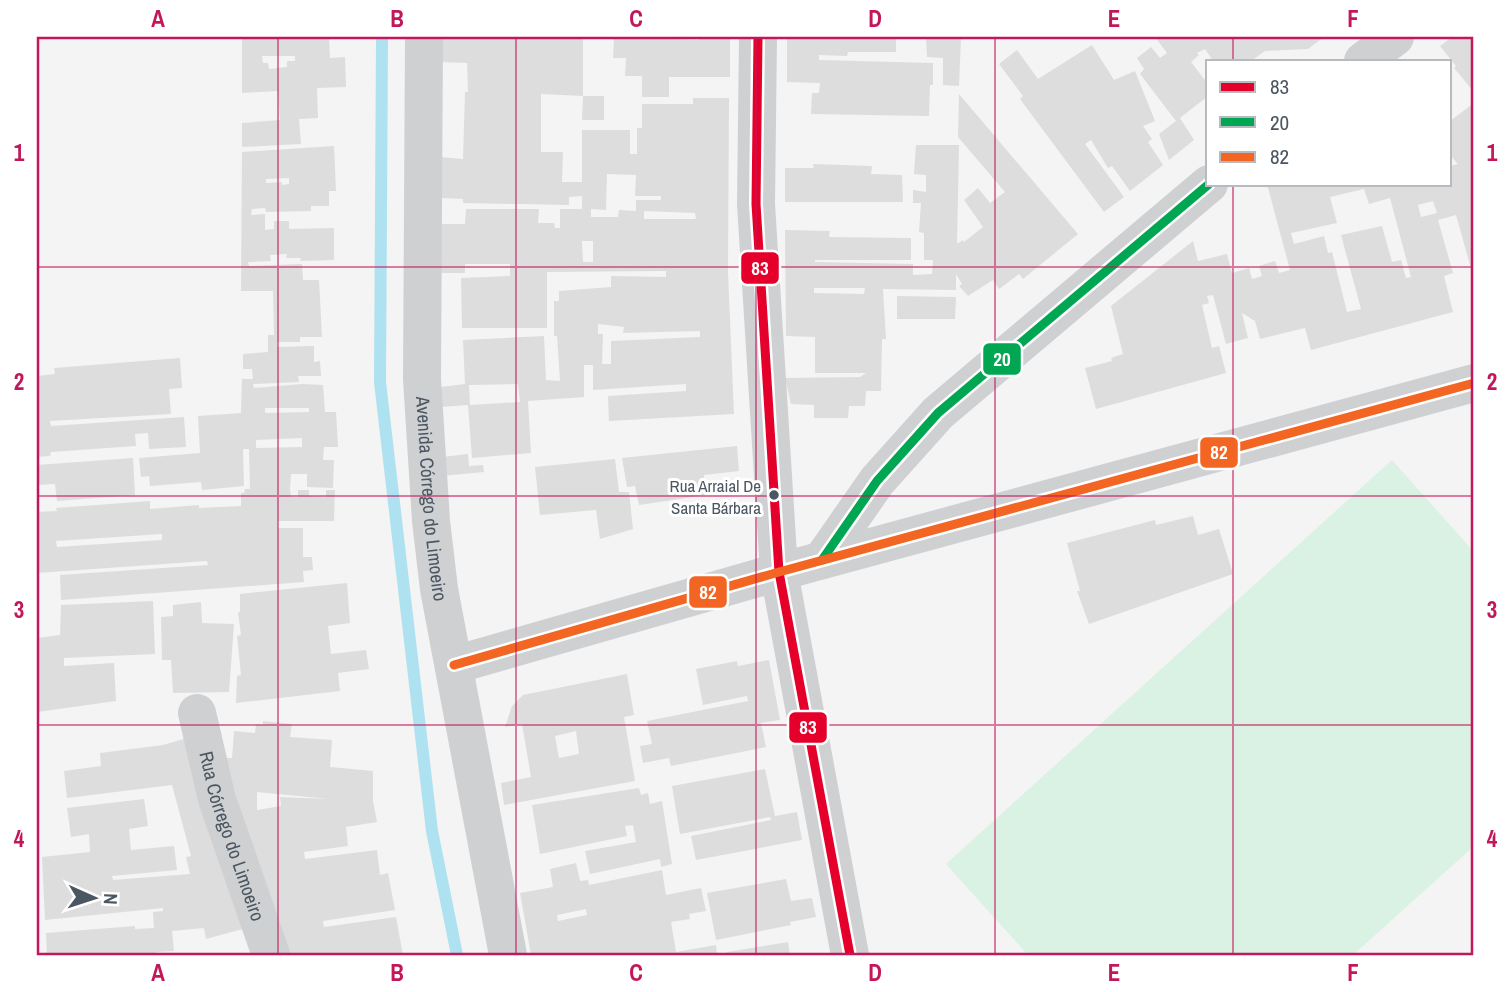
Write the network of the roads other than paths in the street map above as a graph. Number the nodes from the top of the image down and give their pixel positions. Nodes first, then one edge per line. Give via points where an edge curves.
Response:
1 (424, 37) edge
2 (758, 37) edge
3 (1395, 37) edge
4 (1364, 60) edge
5 (1207, 186) edge
6 (1474, 383) edge
7 (822, 560) junction
8 (779, 572) junction
9 (454, 665) junction
10 (197, 713) dead end
11 (271, 955) edge
12 (508, 955) edge
13 (850, 955) edge

1 - 9 street, Avenida Córrego do Limoeiro via 422,379 430,521
2 - 8 street via 756,204
3 - 4 street
5 - 7 street via 938,413 877,481
6 - 7 street
7 - 8 street
8 - 9 street
8 - 13 street
9 - 12 street, Avenida Córrego do Limoeiro
10 - 11 street, Rua Córrego do Limoeiro via 217,799

